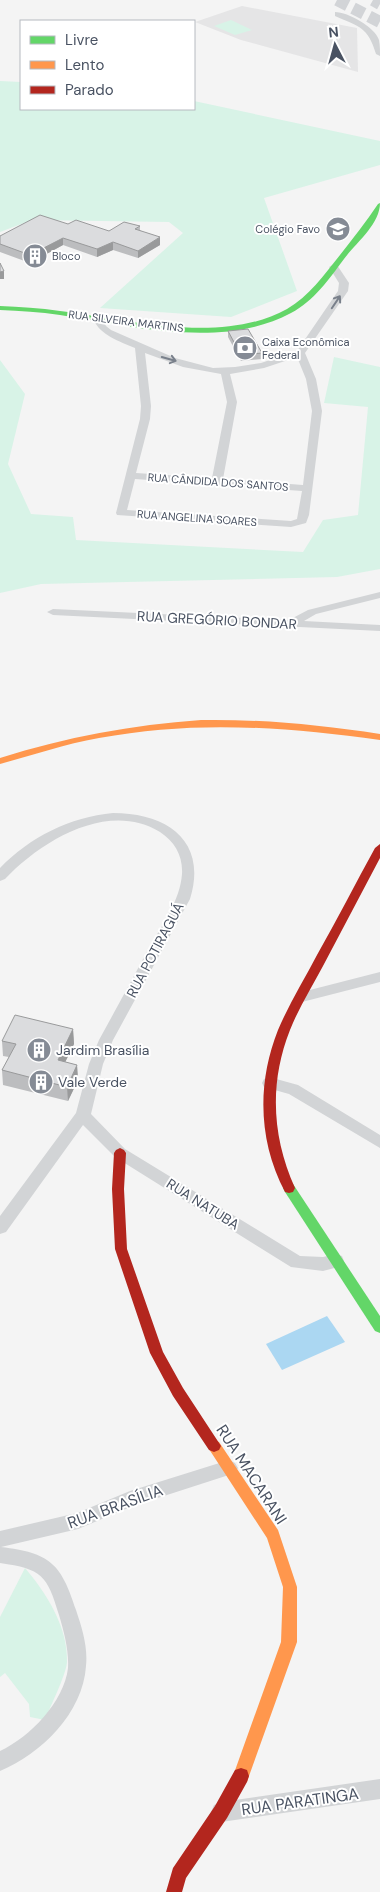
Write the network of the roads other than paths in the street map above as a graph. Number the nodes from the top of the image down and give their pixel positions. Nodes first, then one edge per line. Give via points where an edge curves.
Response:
1 (338, 14) dead end
2 (380, 54) edge
3 (380, 205) edge
4 (377, 217) edge
5 (334, 267) junction
6 (0, 308) edge
7 (99, 328) junction
8 (140, 348) junction
9 (300, 353) junction
10 (225, 371) junction
11 (130, 476) junction
12 (217, 481) junction
13 (307, 488) junction
14 (121, 514) joint
15 (274, 523) joint
16 (380, 595) edge
17 (53, 612) dead end
18 (292, 623) junction
19 (380, 628) edge
20 (380, 737) edge
21 (0, 761) edge
22 (380, 848) edge
23 (0, 876) edge
24 (380, 977) edge
25 (302, 997) junction
26 (269, 1083) junction
27 (83, 1115) junction
28 (361, 1130) junction
29 (380, 1132) edge
30 (380, 1142) edge
31 (120, 1153) junction
32 (0, 1228) edge
33 (336, 1261) junction
34 (380, 1327) edge
35 (229, 1468) junction
36 (0, 1539) edge
37 (0, 1555) edge
38 (0, 1762) edge
39 (380, 1789) edge
40 (221, 1812) junction
41 (174, 1892) edge

1 - 2 street via 366,27
3 - 4 street, RUA SILVEIRA MARTINS
4 - 5 street, RUA SILVEIRA MARTINS
5 - 7 street, RUA SILVEIRA MARTINS via 315,290 288,311 254,324 200,329
9 -> 5 street via 343,291 344,283
6 - 7 street, RUA SILVEIRA MARTINS via 35,310
7 - 8 street
8 -> 10 street via 182,362
8 - 11 street via 145,419
9 - 10 street via 266,364
9 - 13 street via 311,379 317,411
10 - 12 street via 232,402
11 - 12 street, RUA CÂNDIDA DOS SANTOS
11 - 14 street
12 - 13 street, RUA CÂNDIDA DOS SANTOS
13 - 15 street via 302,521
14 - 15 street, RUA ANGELINA SOARES
16 - 18 street via 312,612
17 - 18 street, RUA GREGÓRIO BONDAR
18 - 19 street, RUA GREGÓRIO BONDAR
20 - 21 street via 255,723 172,725 89,737
22 - 25 street
23 - 27 street, RUA POTIRAGUÁ via 46,838 70,827 113,817 150,822 168,830 184,848 188,880 183,899 106,1040 96,1064
24 - 25 street
25 - 26 street via 275,1051
26 - 28 street via 293,1089
26 - 33 street via 269,1117 281,1172
27 - 31 street, RUA NATUBA
27 - 32 street, RUA POTIRAGUÁ
28 - 29 street
28 - 30 street
31 - 33 street, RUA NATUBA via 297,1262 323,1264
31 - 35 street, RUA MACARANI via 121,1249 131,1282 161,1360 178,1392
33 - 34 street
35 - 36 street, RUA BRASÍLIA via 130,1499 78,1522
35 - 40 street, RUA MACARANI via 273,1535 290,1587 288,1642 241,1776
37 - 38 street via 32,1560 43,1566 55,1580 72,1627 77,1655 74,1684 58,1714 36,1738
39 - 40 street, RUA PARATINGA
40 - 41 street, RUA MACARANI via 179,1874

